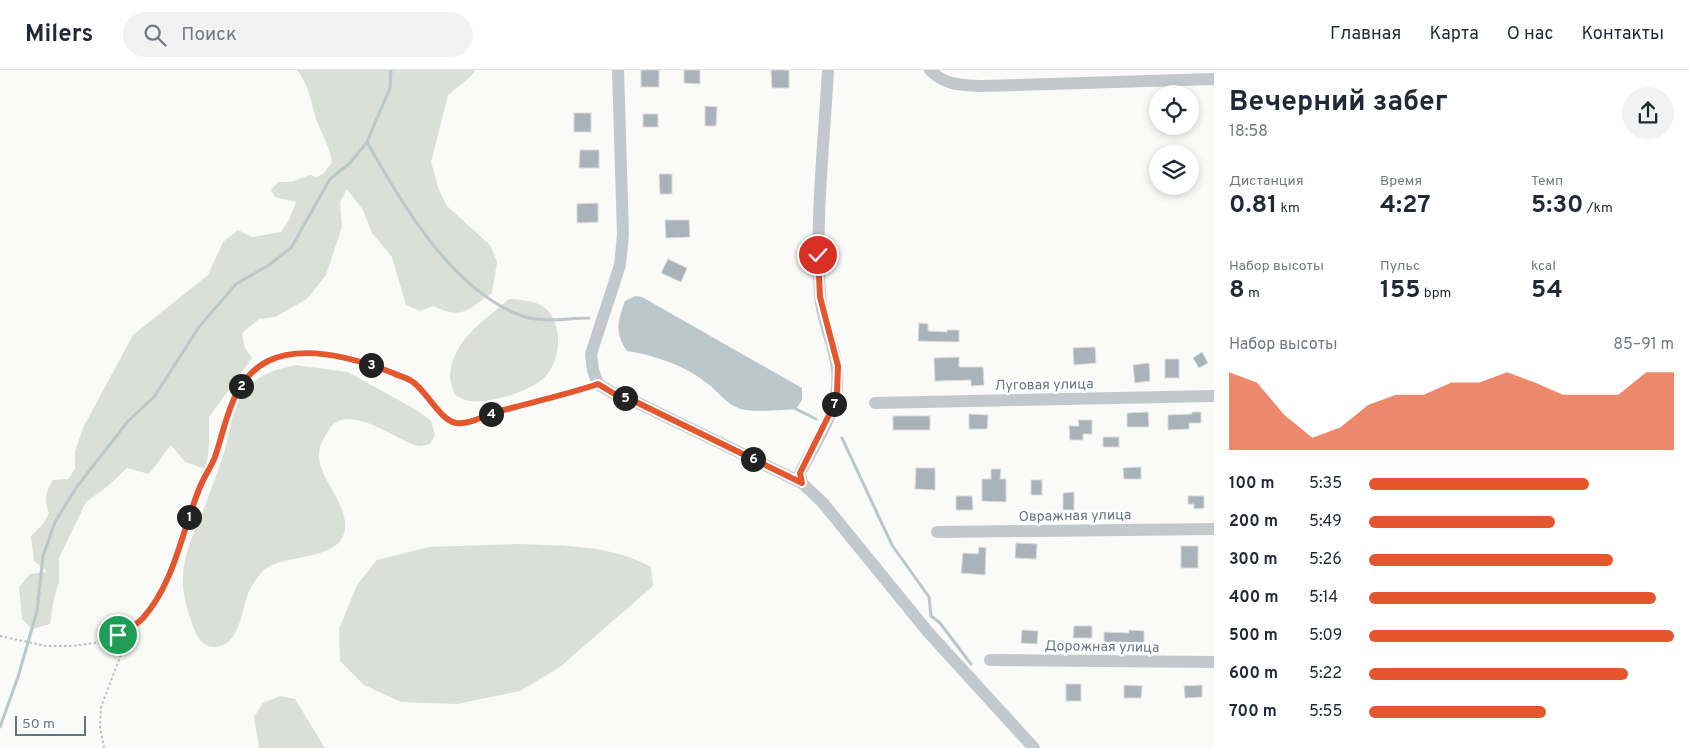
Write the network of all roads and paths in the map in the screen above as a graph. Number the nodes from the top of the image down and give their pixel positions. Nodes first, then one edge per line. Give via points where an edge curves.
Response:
1 (618, 70) edge
2 (828, 70) edge
3 (930, 70) edge
4 (1214, 79) edge
5 (598, 384) junction
6 (1214, 396) edge
7 (875, 403) dead end
8 (802, 483) junction
9 (1214, 528) edge
10 (937, 532) dead end
11 (141, 620) junction
12 (0, 636) edge
13 (990, 660) dead end
14 (1214, 662) edge
15 (104, 748) edge
16 (1034, 748) edge

1 - 5 street via 623,235 620,265 591,354
2 - 8 street via 818,255 820,297 838,366 837,384 834,405 800,473
3 - 4 street via 938,78 954,85 982,86
5 - 8 street
5 - 11 path via 457,423 445,418 413,382 366,363 298,353 268,361 247,377 234,397 166,582
6 - 7 street, Луговая улица
8 - 16 street via 928,632
9 - 10 street, Овражная улица
11 - 12 path via 118,635 72,646 46,646
11 - 15 path via 124,644 101,706
13 - 14 street, Дорожная улица

